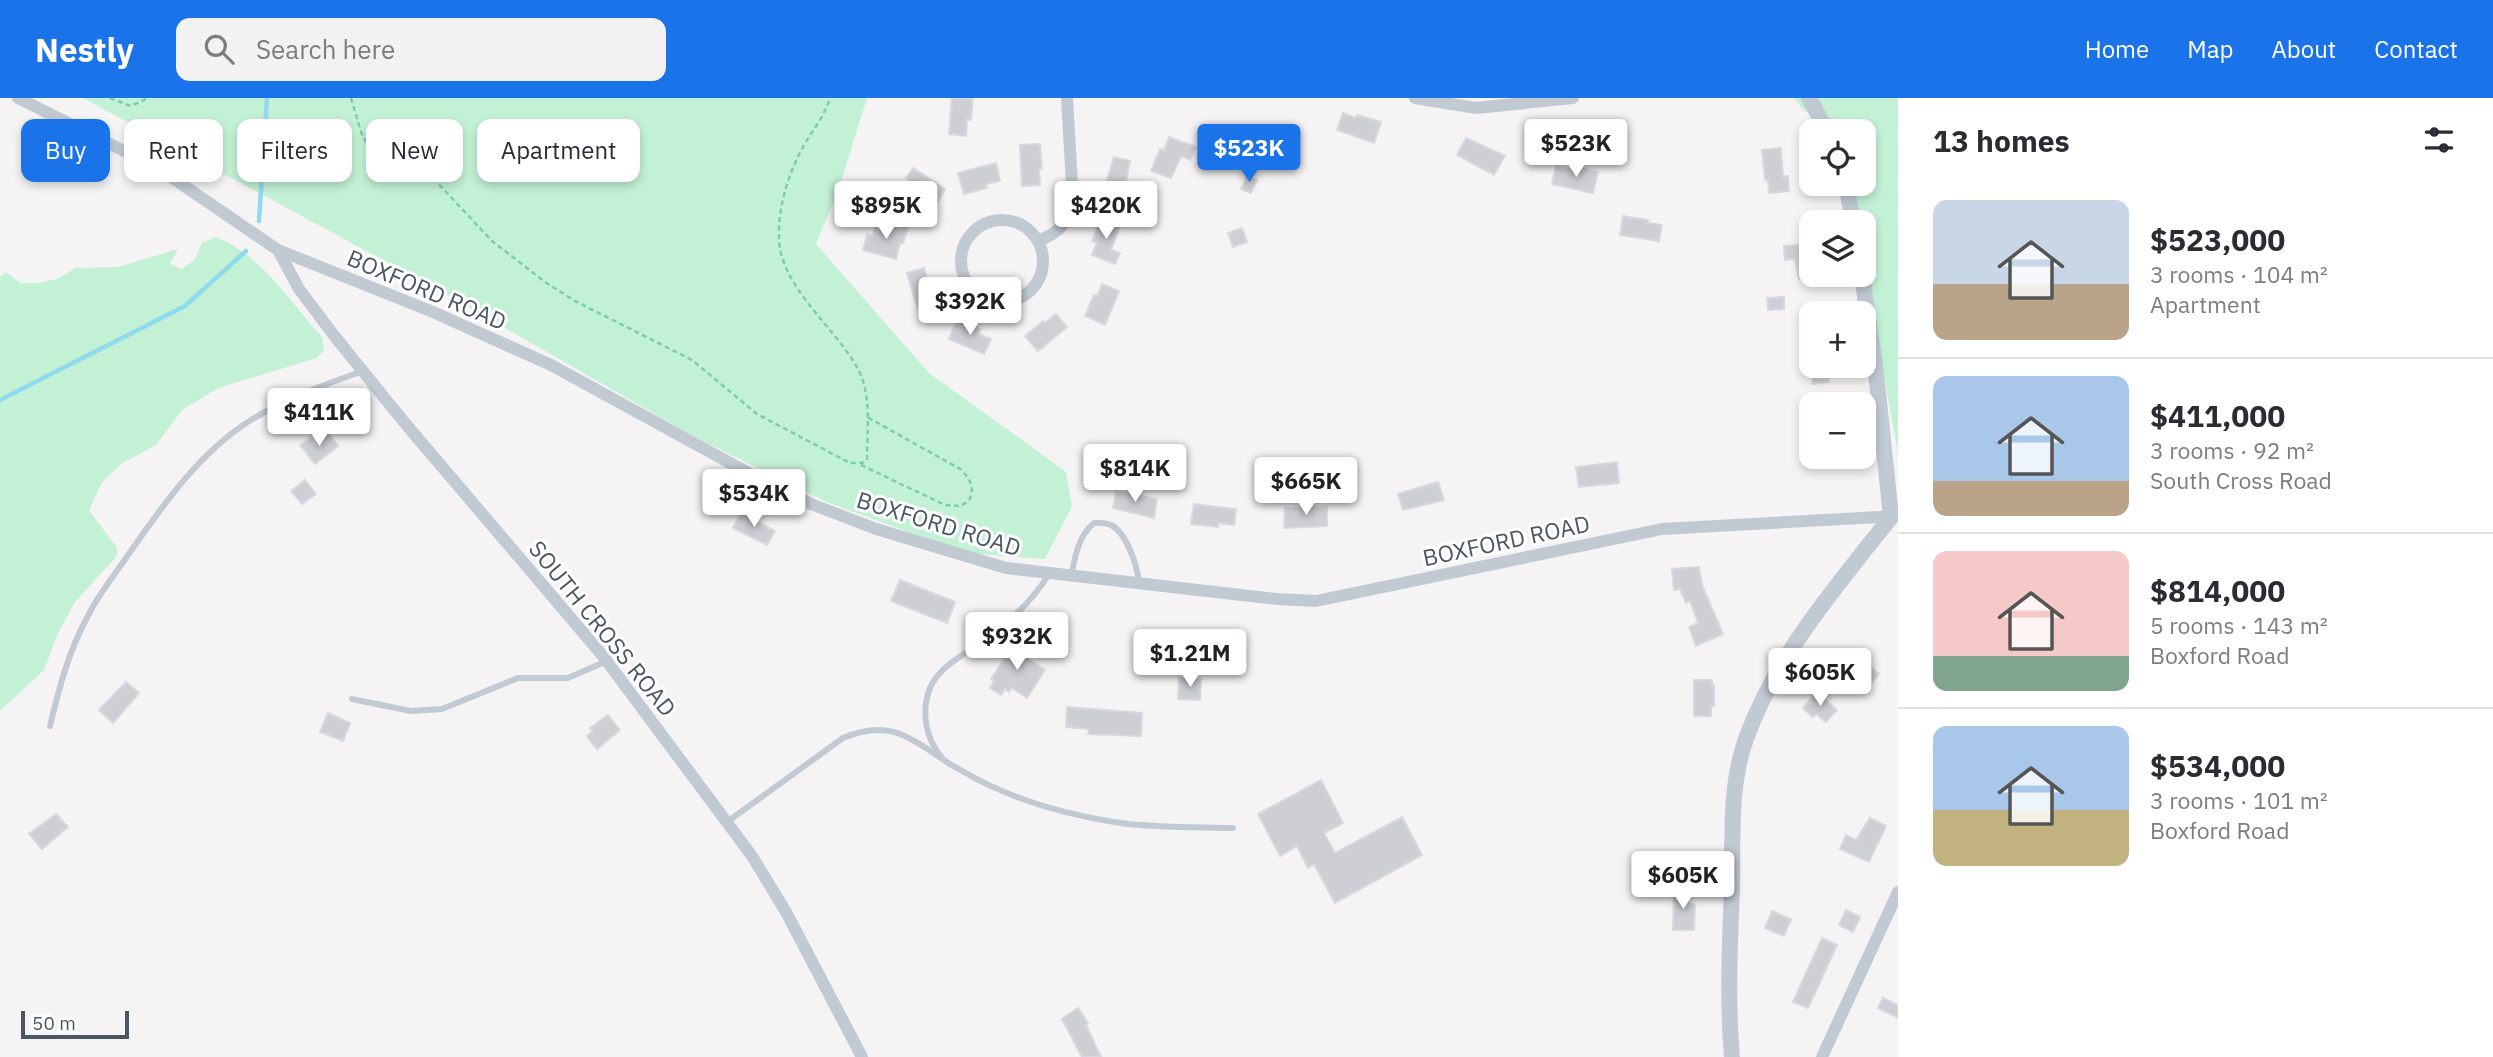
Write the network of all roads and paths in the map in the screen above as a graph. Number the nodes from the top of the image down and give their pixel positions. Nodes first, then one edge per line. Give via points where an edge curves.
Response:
1 (18, 98) edge
2 (110, 98) edge
3 (148, 98) edge
4 (351, 98) edge
5 (830, 98) edge
6 (1067, 98) edge
7 (1415, 98) edge
8 (1573, 98) edge
9 (1809, 98) edge
10 (1820, 119) edge
11 (1038, 241) junction
12 (278, 250) junction
13 (1864, 287) edge
14 (363, 371) junction
15 (867, 417) junction
16 (859, 464) junction
17 (1895, 516) edge
18 (1049, 575) junction
19 (1071, 577) junction
20 (1139, 584) junction
21 (607, 661) junction
22 (352, 699) dead end
23 (50, 726) dead end
24 (943, 759) junction
25 (727, 822) junction
26 (1233, 828) dead end
27 (1898, 892) edge
28 (862, 1057) edge
29 (1732, 1057) edge
30 (1822, 1057) edge

1 - 12 street, BOXFORD ROAD via 158,168
2 - 3 path via 131,106
4 - 16 path via 361,132 375,153 416,161 492,241 545,282 691,359 757,414
5 - 15 path via 791,173 779,239 786,270 859,370
6 - 11 street via 1073,202 1056,234
7 - 8 street via 1476,108
9 - 10 street
11 - 11 street via 1042,272 1022,297 1007,302 990,300 976,293 966,280 961,265 963,249 983,224 1014,221
12 - 14 street, SOUTH CROSS ROAD via 299,289
12 - 18 street, BOXFORD ROAD via 551,365 811,504 946,552
13 - 17 street
14 - 21 street, SOUTH CROSS ROAD
14 - 23 lane via 310,390 249,421 193,471 153,518 88,615
15 - 16 path via 867,460
15 - 16 path via 962,470 973,493 960,506 944,505
17 - 20 street, BOXFORD ROAD via 1662,529 1316,601
17 - 29 street via 1788,655 1746,737 1734,787
18 - 19 street, BOXFORD ROAD
18 - 24 lane via 1039,591 988,638 938,675 931,687 924,720
19 - 20 street, BOXFORD ROAD
19 - 20 lane via 1087,528 1106,523 1116,528 1130,549
21 - 22 lane via 568,678 518,678 442,709 411,711
21 - 25 street, SOUTH CROSS ROAD
24 - 25 lane via 894,732 863,730 843,738
24 - 26 lane via 1010,795 1084,817
25 - 28 street, SOUTH CROSS ROAD via 786,912
27 - 30 street

